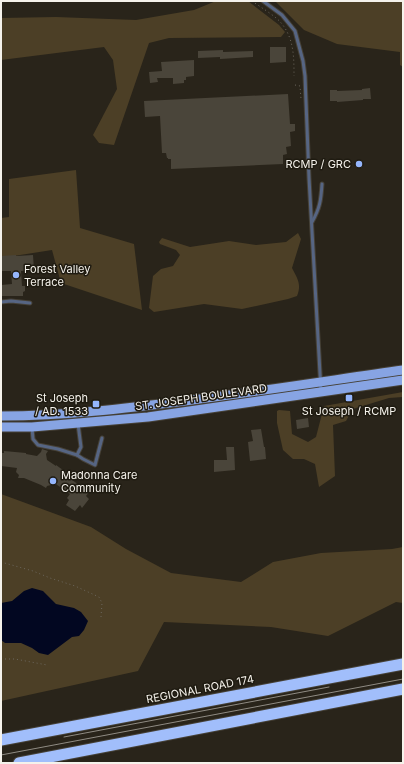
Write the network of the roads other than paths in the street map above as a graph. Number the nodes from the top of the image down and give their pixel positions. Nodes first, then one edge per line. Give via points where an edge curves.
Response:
1 (263, 1) edge
2 (322, 184) dead end
3 (311, 223) junction
4 (1, 302) edge
5 (30, 303) dead end
6 (403, 370) edge
7 (403, 380) edge
8 (320, 382) junction
9 (321, 393) junction
10 (225, 396) junction
11 (227, 406) junction
12 (76, 413) junction
13 (1, 416) edge
14 (78, 424) junction
15 (1, 427) edge
16 (32, 427) junction
17 (102, 438) dead end
18 (77, 455) junction
19 (403, 664) edge
20 (403, 690) edge
21 (1, 740) edge
22 (19, 763) edge

1 - 3 lane via 282,15 295,31 303,61
2 - 3 lane via 319,208
3 - 8 lane
4 - 5 lane
6 - 8 main road, ST. JOSEPH BOULEVARD
7 - 9 main road, ST. JOSEPH BOULEVARD
8 - 9 lane
8 - 10 main road, ST. JOSEPH BOULEVARD
9 - 11 main road, ST. JOSEPH BOULEVARD
10 - 11 main road
10 - 12 main road, ST. JOSEPH BOULEVARD
11 - 14 main road, ST. JOSEPH BOULEVARD
12 - 13 main road, ST. JOSEPH BOULEVARD
12 - 14 main road
14 - 16 main road, ST. JOSEPH BOULEVARD
14 - 18 lane via 81,447
15 - 16 main road, ST. JOSEPH BOULEVARD
16 - 18 lane via 33,439 38,445
17 - 18 lane via 95,465
19 - 21 highway, REGIONAL ROAD 174
20 - 22 highway

